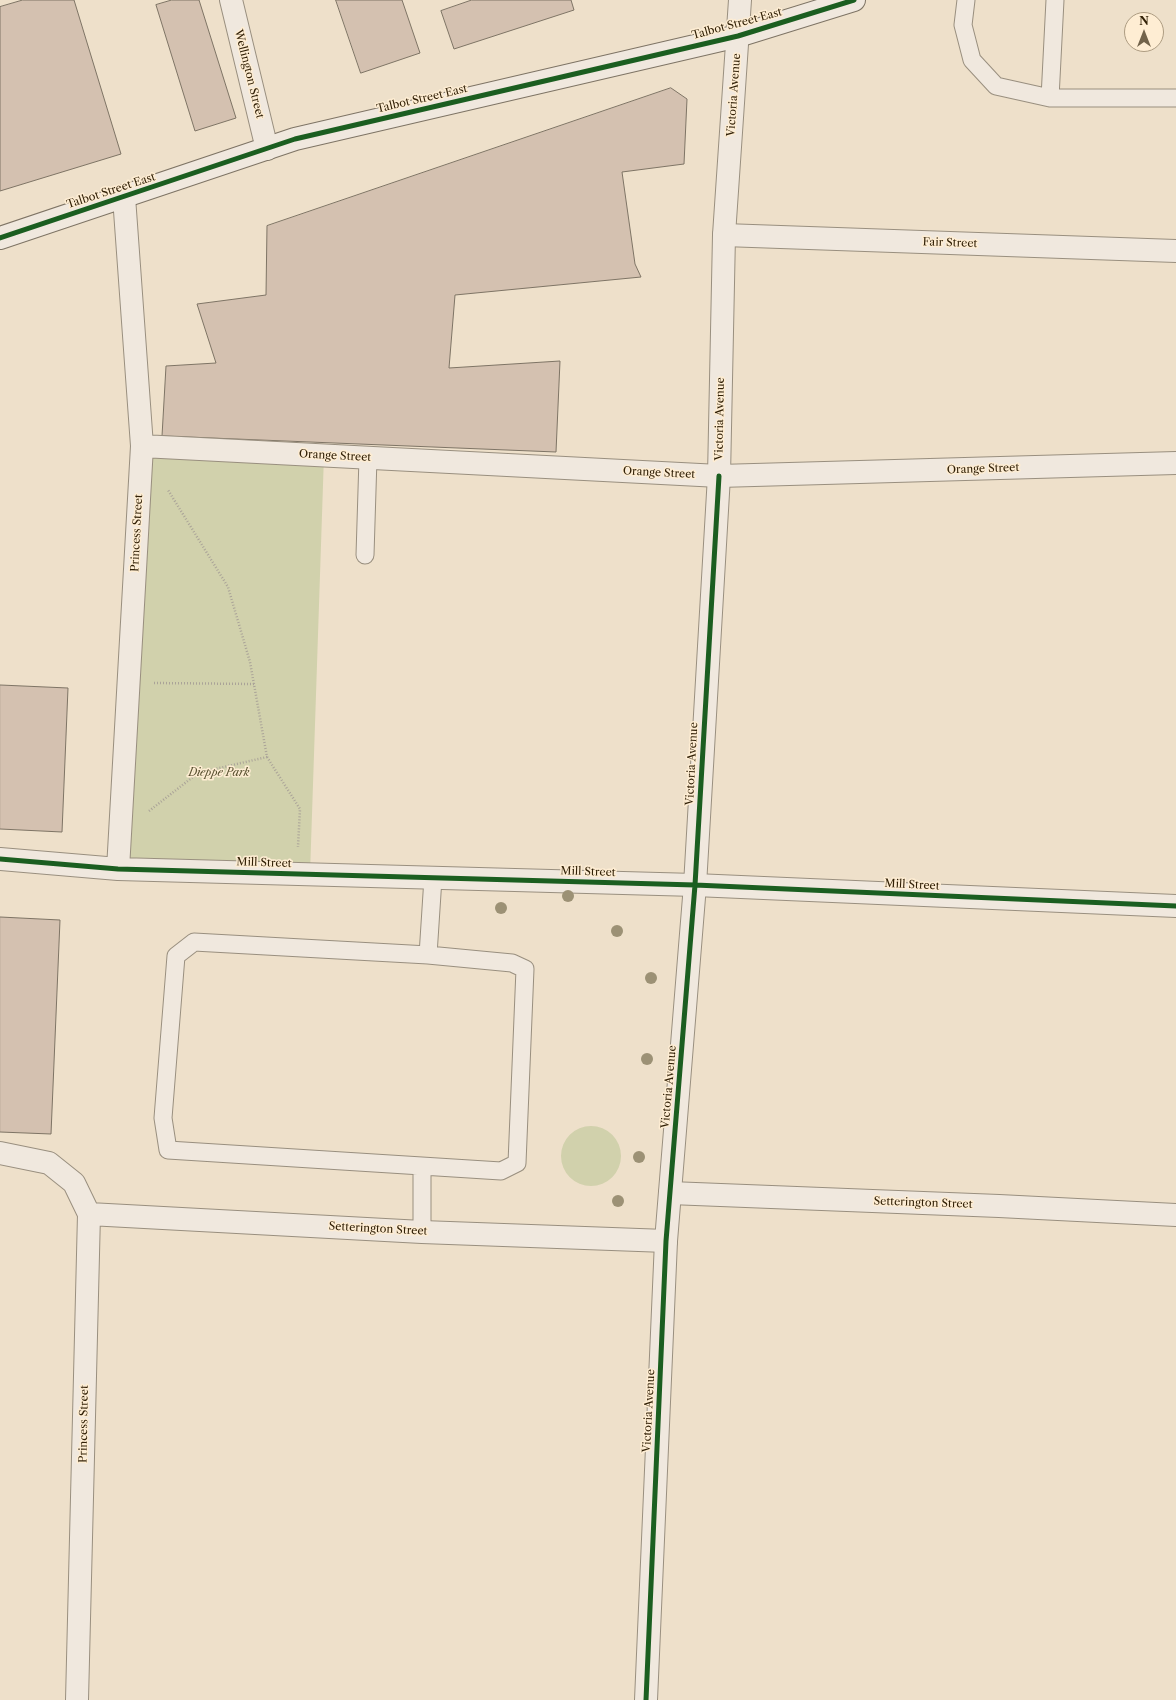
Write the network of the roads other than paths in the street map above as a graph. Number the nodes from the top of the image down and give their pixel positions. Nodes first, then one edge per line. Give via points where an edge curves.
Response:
1 (231, 0) edge
2 (740, 0) edge
3 (854, 0) edge
4 (966, 0) edge
5 (1055, 0) edge
6 (738, 36) junction
7 (1050, 98) junction
8 (1176, 98) edge
9 (267, 149) junction
10 (124, 197) junction
11 (724, 235) junction
12 (0, 238) edge
13 (1176, 252) edge
14 (142, 446) junction
15 (368, 458) junction
16 (1176, 463) edge
17 (719, 476) junction
18 (365, 555) dead end
19 (0, 859) edge
20 (118, 868) junction
21 (433, 878) junction
22 (695, 885) junction
23 (1176, 906) edge
24 (428, 955) junction
25 (0, 1153) edge
26 (422, 1166) junction
27 (670, 1193) junction
28 (89, 1214) junction
29 (1176, 1215) edge
30 (422, 1232) junction
31 (666, 1241) junction
32 (78, 1700) edge
33 (646, 1700) edge

1 - 9 street, Wellington Street
2 - 6 street, Victoria Avenue
3 - 6 street, Talbot Street East
4 - 7 lane via 963,25 972,60 996,86
5 - 7 lane
6 - 9 street, Talbot Street East via 295,139
6 - 11 street, Victoria Avenue
7 - 8 lane
9 - 10 street, Talbot Street East
10 - 12 street, Talbot Street East
10 - 14 street, Princess Street
11 - 13 street, Fair Street
11 - 17 street, Victoria Avenue
14 - 15 street, Orange Street
14 - 20 street, Princess Street
15 - 17 street, Orange Street
15 - 18 lane
16 - 17 street, Orange Street
17 - 22 street, Victoria Avenue
19 - 20 street, Mill Street
20 - 21 street, Mill Street
21 - 22 street, Mill Street
21 - 24 lane
22 - 23 street, Mill Street
22 - 27 street, Victoria Avenue
24 - 26 lane via 512,963 525,969 517,1163 501,1171
24 - 26 lane via 194,942 176,956 163,1118 168,1150
25 - 28 street, Princess Street via 49,1163 74,1183
26 - 30 lane
27 - 29 street, Setterington Street
27 - 31 street, Victoria Avenue
28 - 30 street, Setterington Street
28 - 32 street, Princess Street
30 - 31 street, Setterington Street
31 - 33 street, Victoria Avenue

